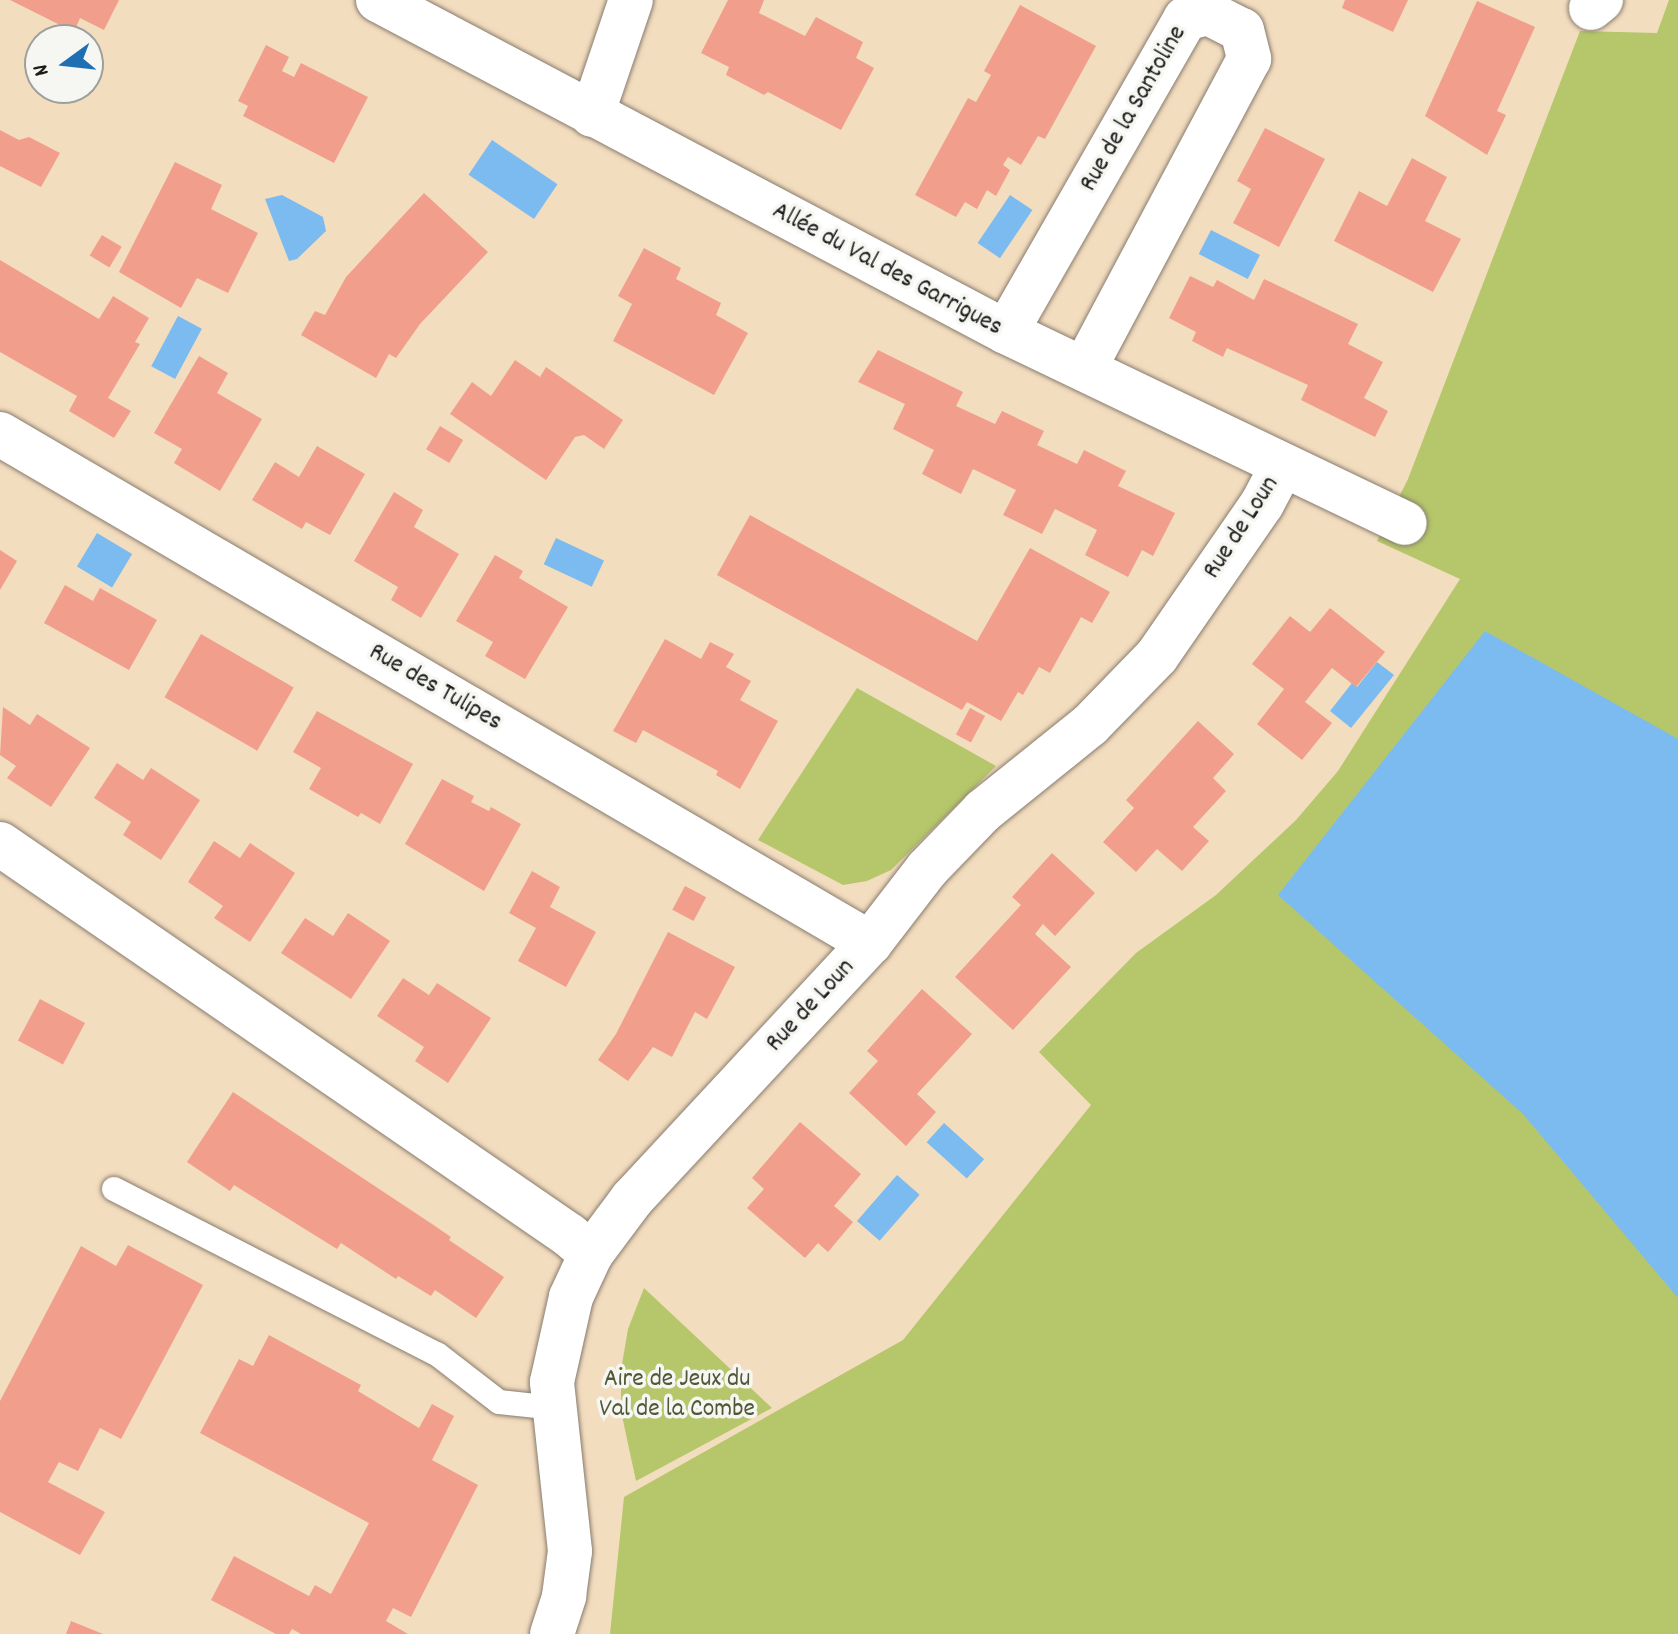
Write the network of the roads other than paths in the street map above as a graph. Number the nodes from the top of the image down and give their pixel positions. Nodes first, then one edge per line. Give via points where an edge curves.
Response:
1 (378, 0) edge
2 (631, 0) edge
3 (592, 115) junction
4 (1006, 332) junction
5 (1084, 369) junction
6 (0, 434) edge
7 (1282, 466) junction
8 (1405, 523) dead end
9 (0, 844) edge
10 (870, 943) junction
11 (114, 1189) dead end
12 (591, 1254) junction
13 (554, 1408) junction
14 (552, 1634) edge

1 - 3 street, Allée du Val des Garrigues
2 - 3 street
3 - 4 street, Allée du Val des Garrigues
4 - 5 street, Allée du Val des Garrigues
4 - 5 street, Rue de la Santoline via 1185,19 1208,13 1242,30 1249,59
5 - 7 street, Allée du Val des Garrigues
6 - 10 street, Rue des Tulipes
7 - 8 street, Allée du Val des Garrigues
7 - 10 street, Rue de Loun via 1262,504 1157,656 1090,725 983,811 927,869
9 - 12 street
10 - 12 street, Rue de Loun via 632,1199
11 - 13 lane via 437,1354 499,1402
12 - 13 street, Rue de Loun via 571,1297 558,1345
13 - 14 street, Rue de Loun via 570,1551

